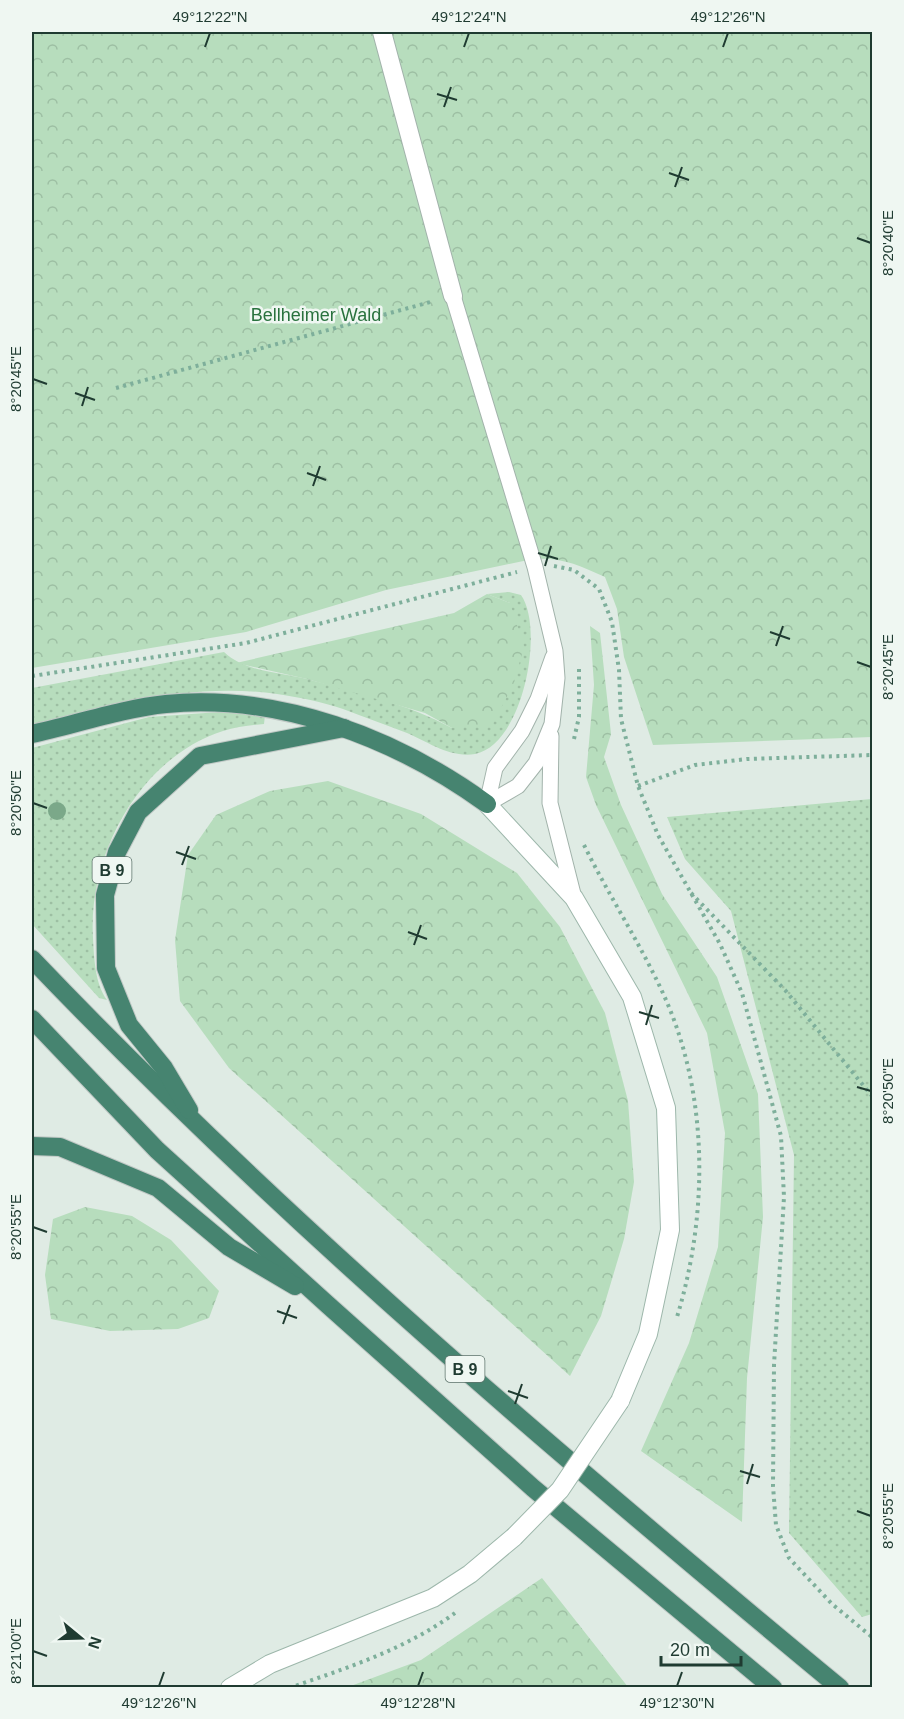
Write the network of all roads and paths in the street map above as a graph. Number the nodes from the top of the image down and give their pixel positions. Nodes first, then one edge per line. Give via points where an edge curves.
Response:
1 (382, 32) edge
2 (453, 296) junction
3 (116, 388) dead end
4 (535, 567) junction
5 (555, 651) junction
6 (32, 676) edge
7 (552, 724) junction
8 (344, 728) junction
9 (32, 734) edge
10 (873, 755) edge
11 (638, 786) junction
12 (487, 804) junction
13 (686, 888) junction
14 (574, 898) junction
15 (32, 959) edge
16 (32, 1019) edge
17 (873, 1096) edge
18 (204, 1135) junction
19 (32, 1146) edge
20 (328, 1305) junction
21 (873, 1637) edge
22 (230, 1688) edge
23 (772, 1688) edge
24 (840, 1688) edge

1 - 2 main road
2 - 3 path
2 - 4 lane
4 - 5 lane
4 - 6 path via 246,643
4 - 11 path via 574,570 599,589 612,622 621,719
5 - 7 lane via 557,678
5 - 12 lane via 522,731 495,768
7 - 12 lane via 536,763 518,786
7 - 14 lane via 550,804
8 - 9 highway via 280,710 227,702 165,704
8 - 12 highway via 447,775
8 - 18 highway, B 9 via 200,756 138,812 117,852 105,895 106,968 129,1025 164,1068
10 - 11 path via 747,759 694,765
11 - 13 path via 658,836
12 - 14 main road
13 - 17 path via 785,990
13 - 21 path via 720,944 742,993 781,1136 784,1197 774,1365 776,1525 789,1558 832,1604
14 - 22 main road, bridge via 632,997 666,1108 670,1230 648,1334 620,1401 560,1490 470,1574 433,1598 270,1665
15 - 18 highway, B 9
16 - 20 highway, B 9 via 157,1150
18 - 24 highway, B 9 via 552,1447
19 - 20 highway, B 9 via 60,1146 158,1188 229,1247
20 - 23 highway, B 9 via 533,1488

